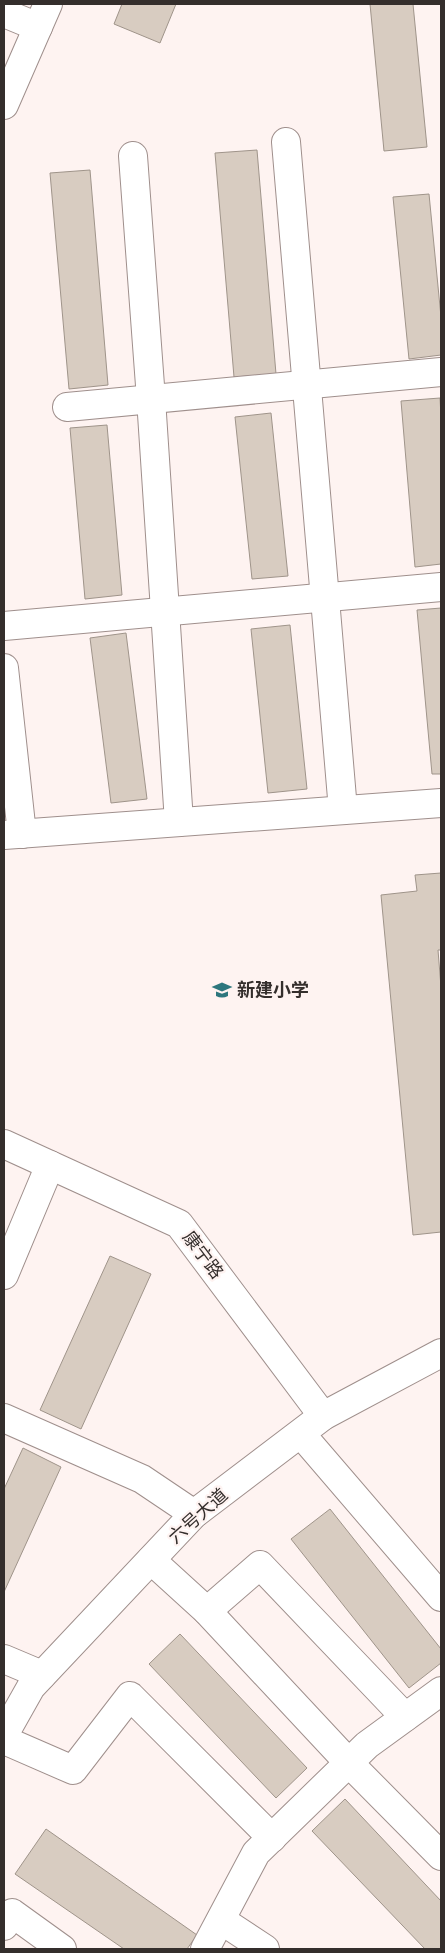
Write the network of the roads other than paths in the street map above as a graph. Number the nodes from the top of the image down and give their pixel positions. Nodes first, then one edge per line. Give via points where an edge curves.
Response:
1 (4, 13) edge
2 (43, 15) edge
3 (4, 105) edge
4 (286, 142) dead end
5 (133, 156) dead end
6 (441, 372) edge
7 (308, 385) junction
8 (151, 400) junction
9 (66, 407) dead end
10 (441, 587) edge
11 (326, 597) junction
12 (165, 612) junction
13 (4, 626) edge
14 (4, 668) edge
15 (441, 803) edge
16 (343, 810) junction
17 (179, 822) junction
18 (13, 834) edge
19 (4, 1144) edge
20 (50, 1166) junction
21 (4, 1275) edge
22 (441, 1353) edge
23 (323, 1416) junction
24 (4, 1418) edge
25 (300, 1434) junction
26 (194, 1514) junction
27 (151, 1560) junction
28 (441, 1597) edge
29 (207, 1611) junction
30 (4, 1658) edge
31 (42, 1675) junction
32 (441, 1691) edge
33 (405, 1717) junction
34 (4, 1735) edge
35 (4, 1740) edge
36 (349, 1763) junction
37 (272, 1838) junction
38 (441, 1856) edge
39 (221, 1920) junction
40 (4, 1926) edge
41 (62, 1949) edge
42 (205, 1949) edge
43 (265, 1949) edge

1 - 2 street
2 - 3 street
4 - 7 street
5 - 8 street
6 - 7 street
7 - 8 street
7 - 11 street
8 - 9 street
8 - 12 street
10 - 11 street
11 - 12 street
11 - 16 street
12 - 13 street
12 - 17 street
14 - 18 street
15 - 16 street
16 - 17 street
17 - 18 street
19 - 20 street, 康宁路
20 - 21 street
20 - 23 street, 康宁路 via 179,1224
22 - 23 street, 六号大道
23 - 25 street, 六号大道
24 - 26 street via 142,1479
25 - 26 street, 六号大道
25 - 28 street
26 - 27 street, 六号大道
27 - 29 street
27 - 31 street, 六号大道
29 - 33 street via 260,1565
29 - 36 street
30 - 31 street
31 - 34 street, 六号大道
32 - 33 street
33 - 36 street
35 - 37 street via 73,1770 130,1696
36 - 37 street
36 - 38 street
37 - 39 street via 256,1853
39 - 42 street
39 - 43 street
40 - 41 street via 12,1914

